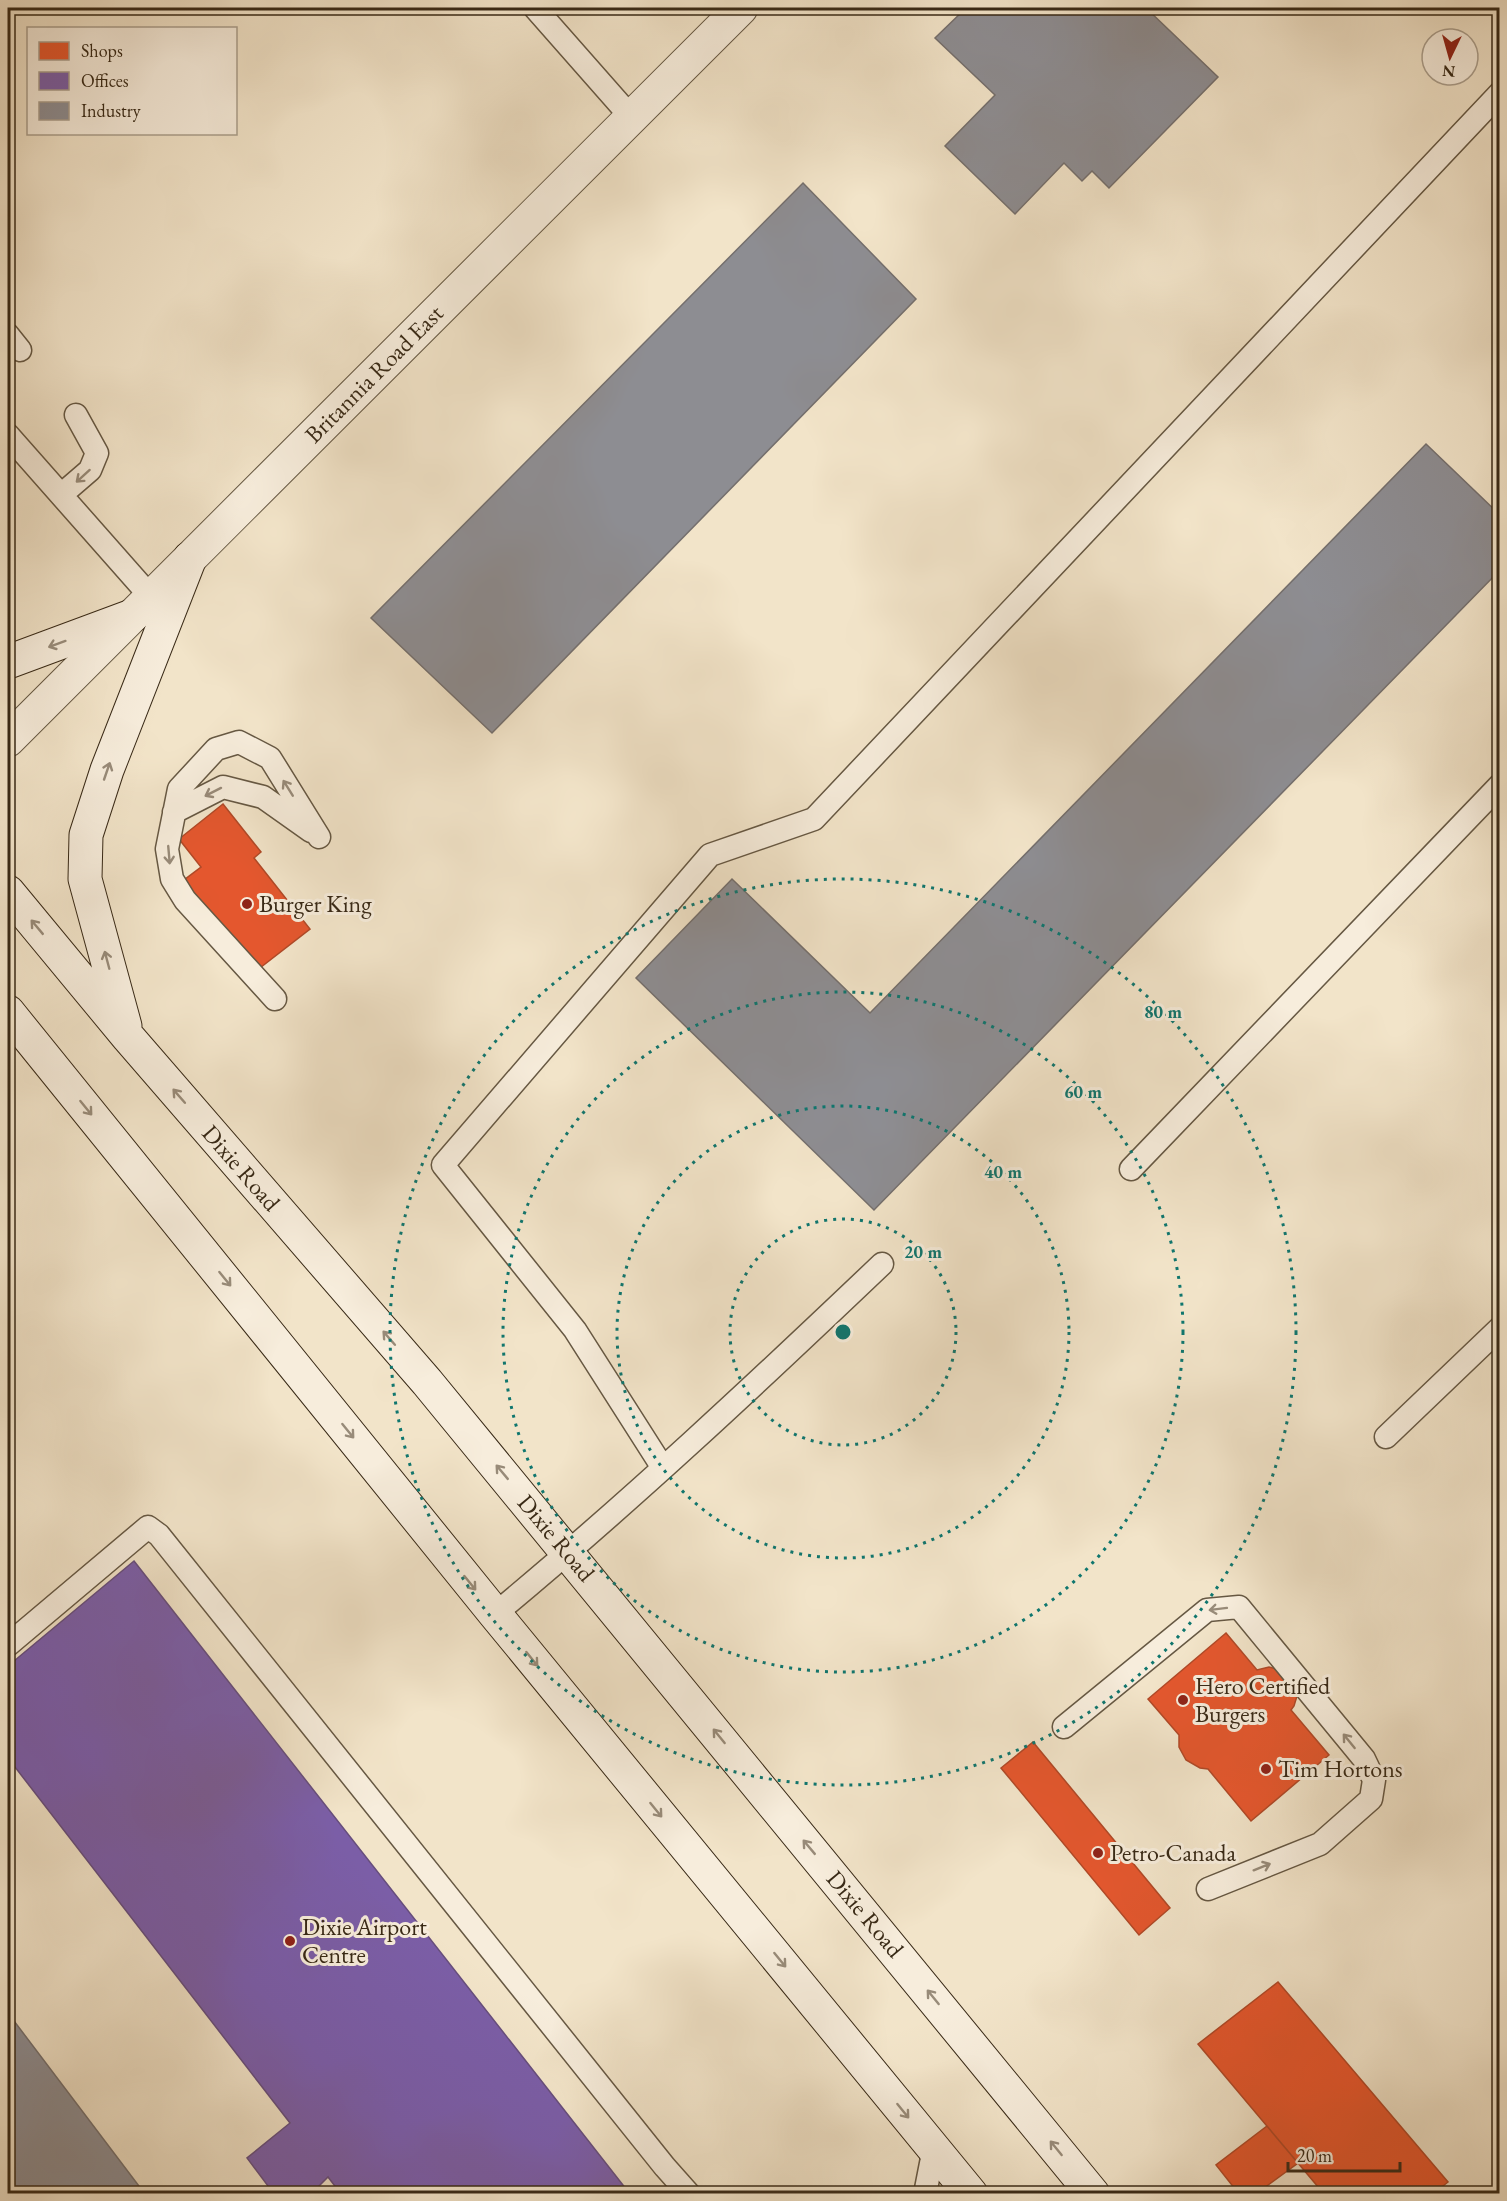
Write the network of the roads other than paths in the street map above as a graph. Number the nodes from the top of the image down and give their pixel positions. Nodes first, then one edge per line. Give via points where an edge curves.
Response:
1 (535, 8) edge
2 (741, 8) edge
3 (1500, 93) edge
4 (631, 117) junction
5 (75, 415) dead end
6 (8, 435) edge
7 (61, 495) junction
8 (190, 558) junction
9 (141, 607) junction
10 (8, 662) edge
11 (8, 740) edge
12 (1500, 785) edge
13 (174, 812) junction
14 (8, 892) edge
15 (275, 999) dead end
16 (8, 1012) edge
17 (128, 1037) junction
18 (8, 1046) edge
19 (49, 1063) junction
20 (1131, 1169) dead end
21 (882, 1264) dead end
22 (1500, 1328) edge
23 (1386, 1437) dead end
24 (663, 1468) junction
25 (569, 1553) junction
26 (495, 1614) junction
27 (8, 1645) edge
28 (1064, 1727) dead end
29 (1208, 1889) dead end
30 (934, 2148) junction
31 (689, 2193) edge
32 (925, 2193) edge
33 (971, 2193) edge
34 (1094, 2193) edge

1 - 4 lane
2 - 4 main road, Britannia Road East
3 - 24 lane via 814,819 710,855 443,1165 575,1330
4 - 8 main road, Britannia Road East
5 -> 7 lane via 97,453 90,470
6 - 7 lane
7 - 9 lane
8 - 9 main road, Britannia Road East
17 -> 8 main road via 85,879 86,835 107,770
9 -> 10 main road
9 - 11 main road, Britannia Road East
12 - 20 lane
13 - 13 lane via 178,789 216,749 239,742 270,758 319,837 263,797 223,787
13 -> 15 lane via 167,849 172,879 185,900
17 -> 14 main road, Dixie Road
16 - 19 main road
25 -> 17 main road, Dixie Road via 427,1382
18 - 19 main road
19 -> 26 main road
21 - 24 lane
22 - 23 lane
24 - 25 lane
25 - 26 lane
34 -> 25 main road, Dixie Road
26 -> 30 main road
27 - 31 lane via 148,1527 154,1531
29 -> 28 lane via 1320,1844 1371,1799 1374,1780 1364,1758 1239,1607 1207,1610
30 - 32 lane
30 - 33 main road

